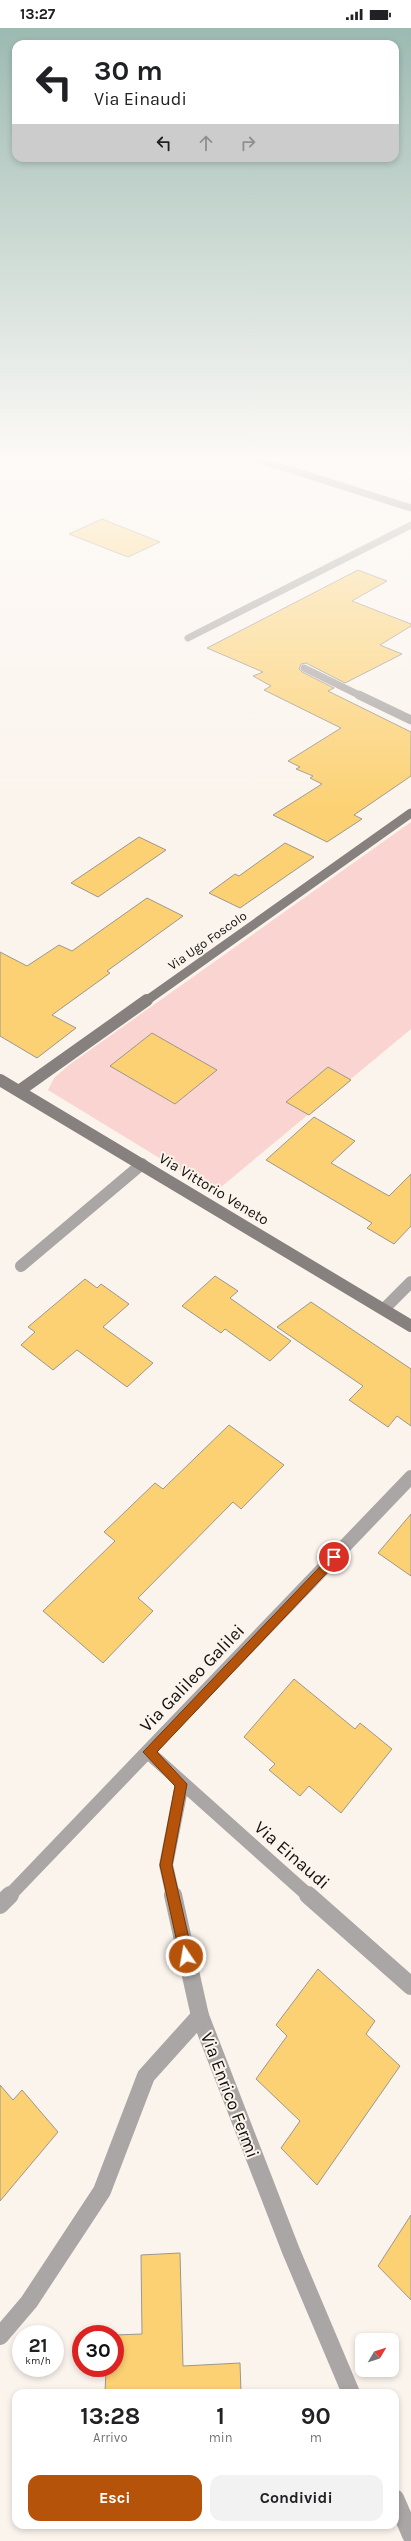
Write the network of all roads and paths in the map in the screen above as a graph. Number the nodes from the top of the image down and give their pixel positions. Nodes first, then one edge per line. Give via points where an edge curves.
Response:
1 (312, 575) edge
2 (188, 638) dead end
3 (304, 668) dead end
4 (411, 720) edge
5 (411, 813) edge
6 (0, 1080) edge
7 (19, 1090) junction
8 (142, 1164) junction
9 (21, 1266) dead end
10 (411, 1282) edge
11 (384, 1309) junction
12 (411, 1326) edge
13 (411, 1477) edge
14 (148, 1752) junction
15 (182, 1784) junction
16 (0, 1905) edge
17 (411, 1986) edge
18 (200, 2016) junction
19 (0, 2336) edge
20 (349, 2389) edge
21 (399, 2508) edge
22 (411, 2536) edge

1 - 2 street
3 - 4 street
5 - 7 main road, Via Ugo Foscolo
6 - 7 main road, Via Vittorio Veneto
7 - 8 main road, Via Vittorio Veneto
8 - 9 street
8 - 11 main road, Via Vittorio Veneto
10 - 11 street
11 - 12 main road, Via Vittorio Veneto
13 - 14 street, Via Galileo Galilei
14 - 15 street, Via Einaudi
14 - 16 street, Via Galileo Galilei
15 - 17 street, Via Einaudi
15 - 18 street, Via Enrico Fermi via 166,1865
18 - 19 street via 146,2076 102,2191 30,2302
18 - 20 street, Via Enrico Fermi via 291,2251
21 - 22 street

